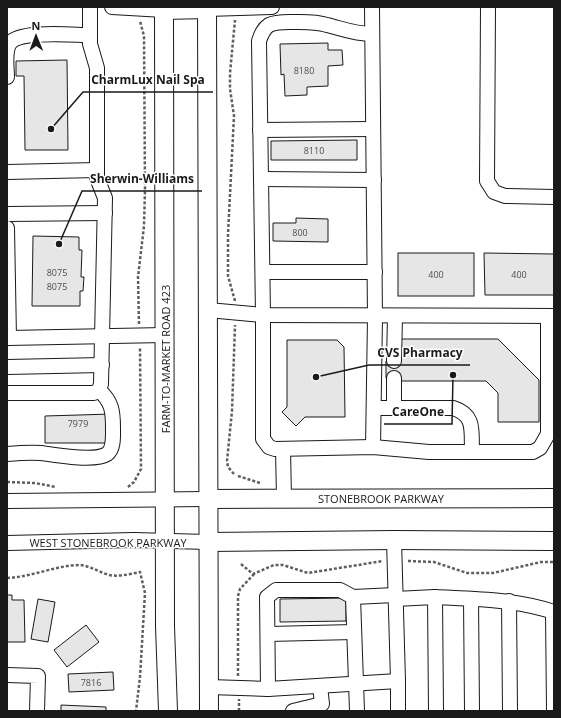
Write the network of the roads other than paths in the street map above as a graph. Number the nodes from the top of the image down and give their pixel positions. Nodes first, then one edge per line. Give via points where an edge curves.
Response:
1 (90, 7) edge
2 (112, 7) edge
3 (272, 7) edge
4 (372, 7) edge
5 (488, 7) edge
6 (164, 8) edge
7 (206, 8) edge
8 (372, 34) junction
9 (90, 35) junction
10 (7, 77) edge
11 (373, 129) junction
12 (260, 130) junction
13 (97, 170) junction
14 (7, 172) edge
15 (261, 179) junction
16 (374, 180) junction
17 (554, 197) edge
18 (7, 214) edge
19 (105, 214) junction
20 (7, 228) edge
21 (263, 272) junction
22 (375, 272) junction
23 (208, 310) junction
24 (263, 315) junction
25 (551, 316) edge
26 (375, 317) junction
27 (395, 317) junction
28 (165, 335) junction
29 (101, 336) junction
30 (8, 338) edge
31 (394, 361) dead end
32 (102, 365) junction
33 (7, 367) edge
34 (394, 378) dead end
35 (99, 390) junction
36 (7, 393) edge
37 (374, 408) junction
38 (394, 408) junction
39 (373, 447) junction
40 (283, 449) junction
41 (472, 452) junction
42 (7, 454) edge
43 (284, 498) junction
44 (554, 498) edge
45 (208, 499) junction
46 (166, 500) junction
47 (7, 501) edge
48 (394, 540) junction
49 (166, 541) junction
50 (554, 541) edge
51 (208, 542) junction
52 (7, 543) edge
53 (353, 597) junction
54 (395, 597) junction
55 (435, 597) junction
56 (471, 599) junction
57 (509, 601) junction
58 (553, 612) edge
59 (354, 632) junction
60 (268, 634) junction
61 (7, 675) edge
62 (398, 681) junction
63 (356, 684) junction
64 (320, 686) junction
65 (208, 687) junction
66 (268, 689) junction
67 (322, 708) edge
68 (37, 711) edge
69 (168, 711) edge
70 (209, 711) edge
71 (293, 711) edge
72 (357, 711) edge
73 (398, 711) edge
74 (436, 711) edge
75 (472, 711) edge
76 (510, 711) edge
77 (554, 711) edge

1 - 9 street
2 - 6 street
3 - 7 street
4 - 8 street
5 - 17 street via 487,181 494,192 505,196
6 - 7 main road
6 - 28 main road, FARM-TO-MARKET ROAD 423
7 - 23 main road
8 - 11 street
8 - 12 street via 344,31 313,22 277,22 262,31 259,41
9 - 10 street via 28,35 16,38 7,50
9 - 13 street via 97,68
11 - 12 street
11 - 16 street
12 - 15 street
13 - 14 street
13 - 19 street via 97,178 105,198
15 - 16 street
15 - 21 street
16 - 22 street
18 - 19 street
19 - 29 street
20 - 30 street
21 - 22 street
21 - 24 street
22 - 26 street
23 - 24 street
23 - 45 main road
24 - 26 street
24 - 40 street via 262,439 269,447
25 - 27 street
25 - 41 street via 548,434 545,442 533,452
26 - 27 street
26 - 37 street
27 - 31 street
28 - 29 street
28 - 46 main road, FARM-TO-MARKET ROAD 423
29 - 30 street
29 - 32 street
32 - 33 street
32 - 35 street
34 - 38 street
35 - 36 street via 94,393
35 - 42 street via 113,409 113,441 107,454 99,457 63,457 41,453
37 - 38 street
37 - 39 street
38 - 41 street via 461,410 467,414 471,422
39 - 40 street
39 - 41 street via 428,452
40 - 43 street
43 - 44 main road, STONEBROOK PARKWAY
43 - 45 main road, STONEBROOK PARKWAY
45 - 46 street
45 - 51 main road
46 - 47 street
46 - 49 main road, FARM-TO-MARKET ROAD 423
48 - 50 main road
48 - 51 main road
48 - 54 street
49 - 51 street, WEST STONEBROOK PARKWAY
49 - 52 street, WEST STONEBROOK PARKWAY
49 - 69 main road, FARM-TO-MARKET ROAD 423
51 - 65 main road
53 - 54 street
53 - 59 street
53 - 60 street via 340,590 276,590 267,597
54 - 55 street
54 - 62 street
55 - 56 street
55 - 74 street
56 - 57 street
56 - 75 street
57 - 58 street
57 - 76 street
58 - 77 street
59 - 60 street
59 - 63 street
60 - 66 street
61 - 68 street via 38,676
62 - 63 street
62 - 73 street
63 - 64 street
63 - 72 street
64 - 66 street
64 - 67 street
65 - 66 street
65 - 70 main road
67 - 71 street

